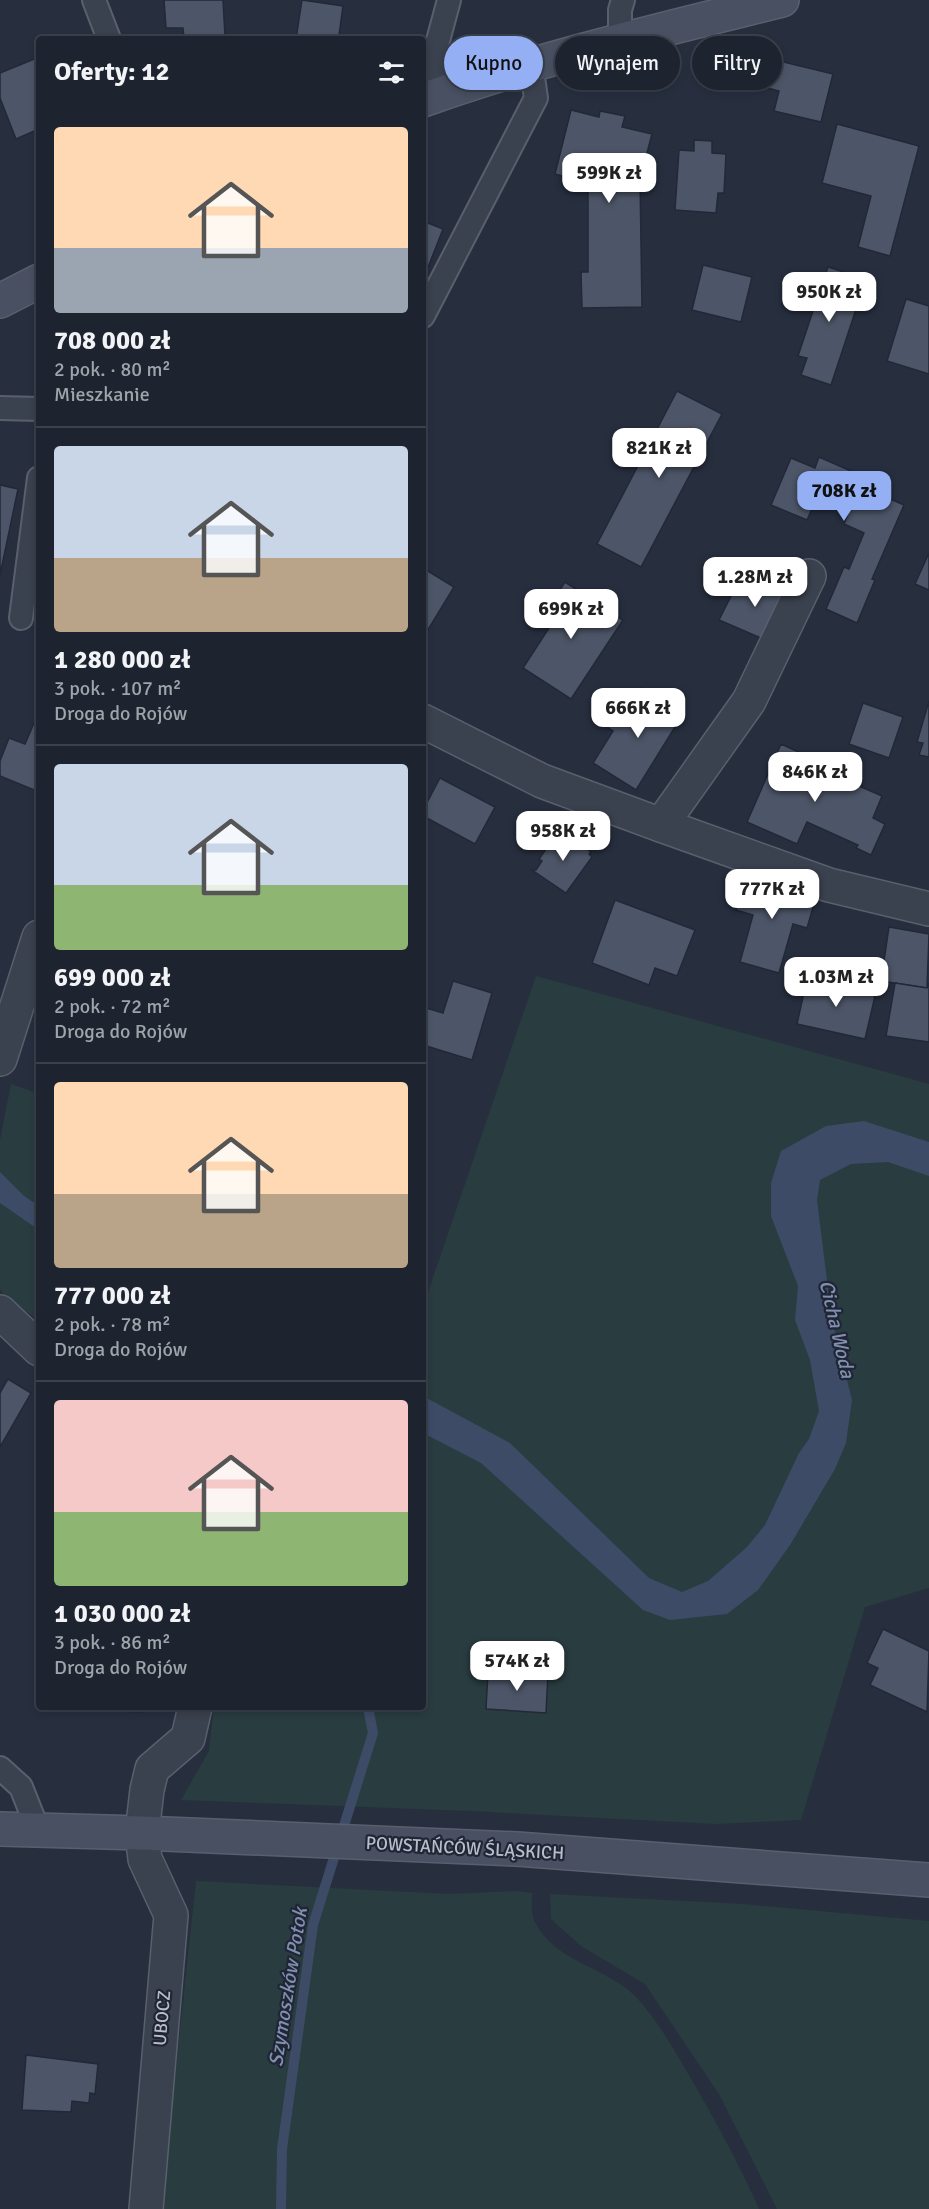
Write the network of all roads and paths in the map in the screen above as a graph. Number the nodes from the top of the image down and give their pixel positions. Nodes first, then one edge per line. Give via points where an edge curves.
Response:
1 (94, 0) edge
2 (449, 0) edge
3 (622, 0) edge
4 (782, 0) edge
5 (108, 36) edge
6 (620, 36) edge
7 (632, 36) edge
8 (454, 90) edge
9 (535, 90) edge
10 (430, 98) edge
11 (36, 283) edge
12 (0, 301) edge
13 (426, 310) edge
14 (0, 408) edge
15 (36, 409) edge
16 (36, 501) edge
17 (809, 576) dead end
18 (21, 618) dead end
19 (426, 723) edge
20 (661, 825) junction
21 (929, 909) edge
22 (36, 946) edge
23 (0, 1059) edge
24 (0, 1312) edge
25 (36, 1346) edge
26 (194, 1710) edge
27 (0, 1768) edge
28 (0, 1829) edge
29 (38, 1830) junction
30 (142, 1833) junction
31 (929, 1880) edge
32 (146, 2209) edge

1 - 5 lane
2 - 10 lane via 436,48
3 - 6 lane
4 - 7 street
8 - 10 street
9 - 13 lane via 536,98
11 - 12 street
14 - 15 lane
16 - 18 lane
17 - 20 street via 749,701
19 - 20 street via 542,781
20 - 21 street via 829,885
22 - 23 street
24 - 25 street
26 - 30 street, UBOCZ via 188,1738 152,1769
27 - 29 lane via 21,1787
28 - 29 street, POWSTAŃCÓW ŚLĄSKICH
29 - 30 street, POWSTAŃCÓW ŚLĄSKICH
30 - 31 street, POWSTAŃCÓW ŚLĄSKICH via 517,1849
30 - 32 street, UBOCZ via 145,1859 171,1915

